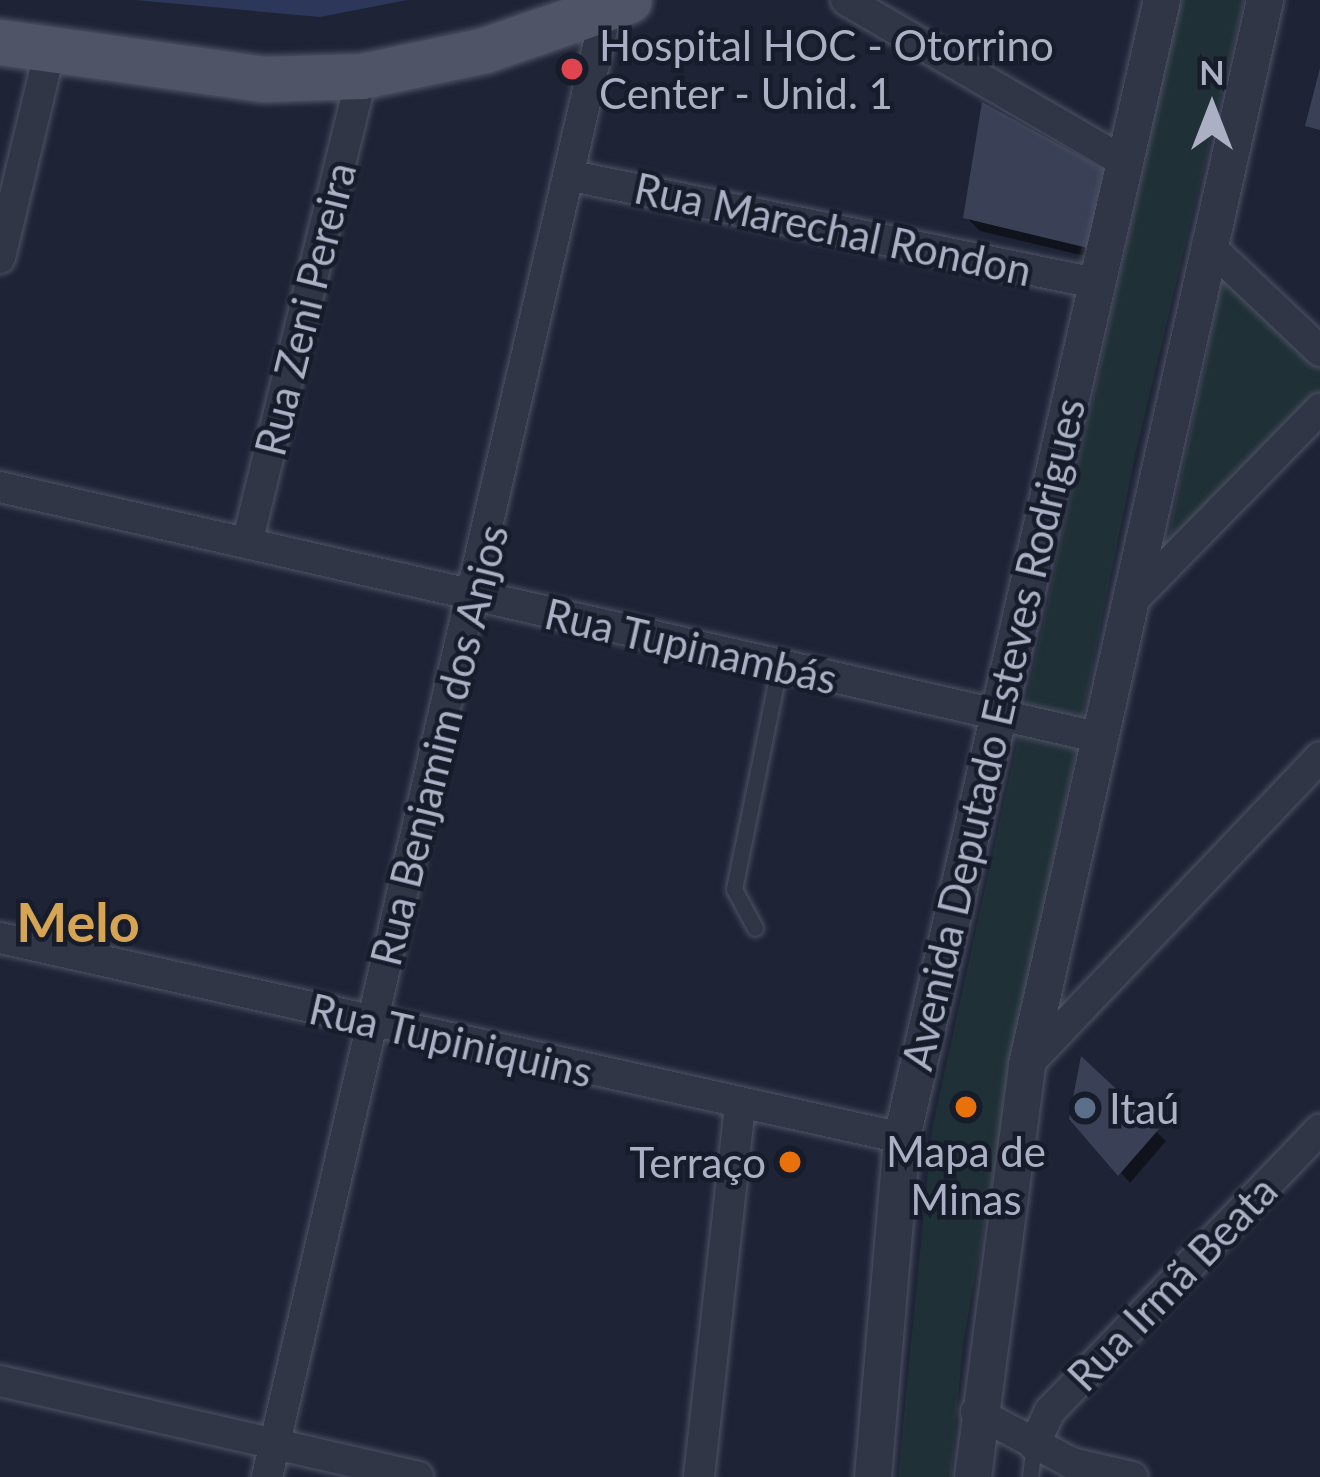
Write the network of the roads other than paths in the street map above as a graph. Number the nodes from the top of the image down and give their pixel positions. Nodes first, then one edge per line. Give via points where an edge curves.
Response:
1 (846, 0) edge
2 (1162, 0) edge
3 (1265, 0) edge
4 (618, 6) edge
5 (0, 42) edge
6 (49, 54) junction
7 (362, 76) junction
8 (1121, 160) junction
9 (572, 176) junction
10 (1207, 244) junction
11 (0, 259) edge
12 (1095, 283) junction
13 (1320, 351) edge
14 (1320, 409) edge
15 (0, 487) edge
16 (247, 543) junction
17 (476, 597) junction
18 (1130, 603) junction
19 (779, 667) junction
20 (993, 716) junction
21 (1101, 738) junction
22 (1320, 757) edge
23 (755, 928) dead end
24 (0, 938) edge
25 (371, 1021) junction
26 (1027, 1065) junction
27 (740, 1106) junction
28 (1320, 1129) edge
29 (902, 1138) junction
30 (0, 1381) edge
31 (976, 1412) junction
32 (1034, 1444) junction
33 (271, 1462) edge
34 (418, 1477) edge
35 (699, 1477) edge
36 (873, 1477) edge
37 (973, 1477) edge
38 (1030, 1477) edge
39 (1132, 1477) edge

1 - 8 street
2 - 8 street, Avenida Deputado Esteves Rodrigues
3 - 10 street
4 - 7 main road
4 - 9 street, Rua Benjamim dos Anjos
5 - 6 main road
6 - 7 main road via 262,79
6 - 11 street
7 - 16 street, Rua Zeni Pereira
8 - 12 street, Avenida Deputado Esteves Rodrigues
9 - 12 street, Rua Marechal Rondon
9 - 17 street, Rua Benjamim dos Anjos
10 - 13 street
10 - 18 street
12 - 20 street, Avenida Deputado Esteves Rodrigues
14 - 18 street
15 - 16 street, Rua Tupinambás
16 - 17 street, Rua Tupinambás
17 - 19 street, Rua Tupinambás
17 - 25 street, Rua Benjamim dos Anjos
18 - 21 street
19 - 20 street, Rua Tupinambás
19 - 23 lane via 734,889
20 - 21 street, Rua Tupinambás
20 - 29 street, Avenida Deputado Esteves Rodrigues
21 - 26 street
22 - 26 street
24 - 25 street, Rua Tupiniquins
25 - 27 street, Rua Tupiniquins
25 - 33 street, Rua Benjamim dos Anjos
26 - 31 street
27 - 29 street, Rua Tupiniquins
27 - 35 street
28 - 32 street, Rua Irmã Beata via 1050,1411
29 - 36 street, Avenida Deputado Esteves Rodrigues
30 - 33 street
31 - 32 street
31 - 37 street
32 - 38 lane
32 - 39 street
33 - 34 street

